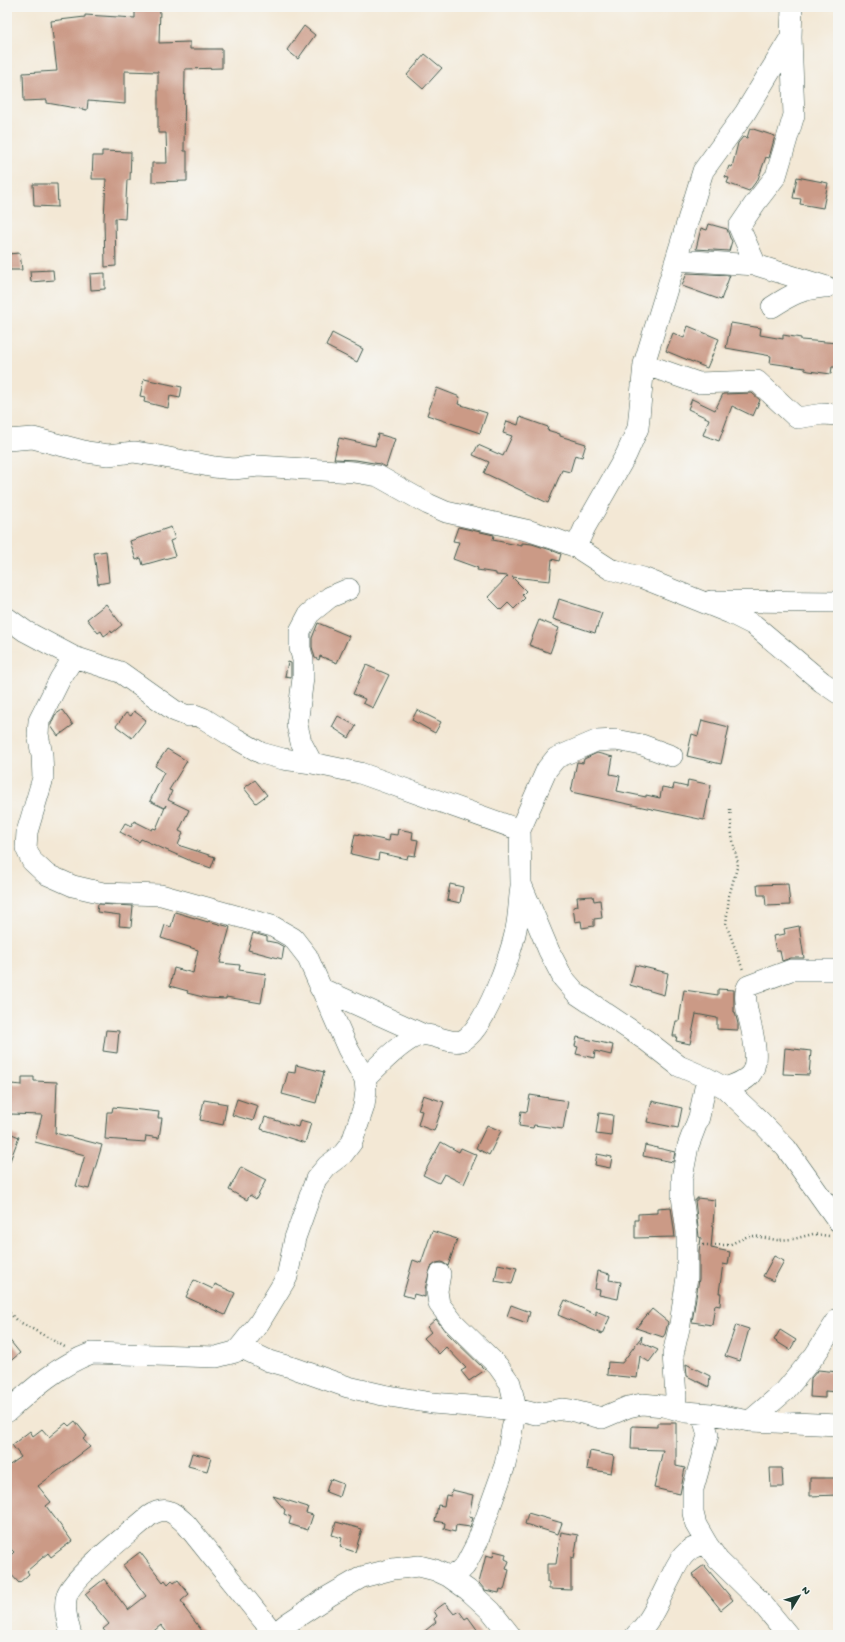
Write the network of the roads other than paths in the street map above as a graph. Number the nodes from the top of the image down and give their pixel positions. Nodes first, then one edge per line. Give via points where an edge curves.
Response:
1 (792, 7) edge
2 (791, 37) junction
3 (676, 260) junction
4 (756, 265) junction
5 (833, 286) edge
6 (772, 307) dead end
7 (644, 364) junction
8 (838, 415) edge
9 (7, 440) edge
10 (576, 547) junction
11 (349, 589) dead end
12 (701, 601) junction
13 (838, 602) edge
14 (7, 618) edge
15 (74, 657) junction
16 (838, 693) edge
17 (672, 756) dead end
18 (312, 763) junction
19 (520, 830) junction
20 (521, 884) junction
21 (838, 970) edge
22 (320, 988) junction
23 (422, 1034) junction
24 (706, 1078) junction
25 (365, 1079) junction
26 (725, 1088) junction
27 (836, 1229) edge
28 (440, 1274) dead end
29 (838, 1319) edge
30 (240, 1347) junction
31 (675, 1409) junction
32 (516, 1411) junction
33 (7, 1412) edge
34 (702, 1414) junction
35 (750, 1420) junction
36 (838, 1425) edge
37 (707, 1544) junction
38 (448, 1576) junction
39 (274, 1634) edge
40 (71, 1635) edge
41 (510, 1635) edge
42 (636, 1635) edge
43 (788, 1635) edge

1 - 2 street
2 - 3 street via 745,113 703,171
2 - 4 street via 794,115 776,176 739,227
3 - 4 street
3 - 7 street
4 - 5 street
5 - 6 street via 790,295
7 - 8 street via 698,383 757,381 797,418 824,414
7 - 10 street via 638,428
9 - 10 street via 32,438 86,452 108,455 134,452 154,454 234,469 258,466 378,476 446,512 530,531
10 - 12 street via 610,569 643,578
11 - 18 street via 330,597 309,614 300,631 303,678 297,725 301,742
12 - 13 street
12 - 16 street via 754,625
14 - 15 street via 25,631
15 - 18 street via 120,672 175,710 188,716 203,718 262,753
15 - 22 street via 39,721 43,778 27,832 26,848 32,861 46,874 73,886 103,893 161,895 272,926 293,938 301,947
17 - 19 street via 642,745 616,740 596,741 556,758 547,769
18 - 19 street via 360,773
19 - 20 street
20 - 23 street via 512,948 477,1027 469,1037 460,1041
20 - 24 street via 549,951 563,978 577,994 679,1066
21 - 26 street via 790,970 748,986 745,997 756,1056 755,1066 744,1080
22 - 23 street
22 - 25 street
23 - 25 street via 404,1043
24 - 26 street
24 - 31 street via 699,1117 688,1146 682,1178 687,1244 686,1284 673,1354
25 - 30 street via 364,1106 352,1142 316,1179 295,1238 287,1277 259,1323
26 - 27 street via 786,1148
28 - 32 street via 437,1292 439,1304 453,1322 498,1366 510,1383
29 - 35 street via 815,1355 785,1391
30 - 32 street via 268,1362 294,1368 348,1387 432,1403
30 - 33 street via 235,1352 216,1357 92,1353 55,1372
31 - 32 street via 642,1404 602,1418 562,1409 536,1414
31 - 34 street
32 - 38 street via 505,1465 477,1543 465,1566 459,1572
34 - 35 street
34 - 37 street via 708,1435 693,1489 693,1513 696,1525
35 - 36 street
37 - 42 street via 695,1546 680,1559 651,1617
37 - 43 street via 718,1560 760,1601
38 - 39 street via 419,1566 362,1577 288,1622
38 - 41 street via 491,1611
39 - 40 street via 186,1524 172,1511 157,1511 76,1581 67,1596 66,1617

